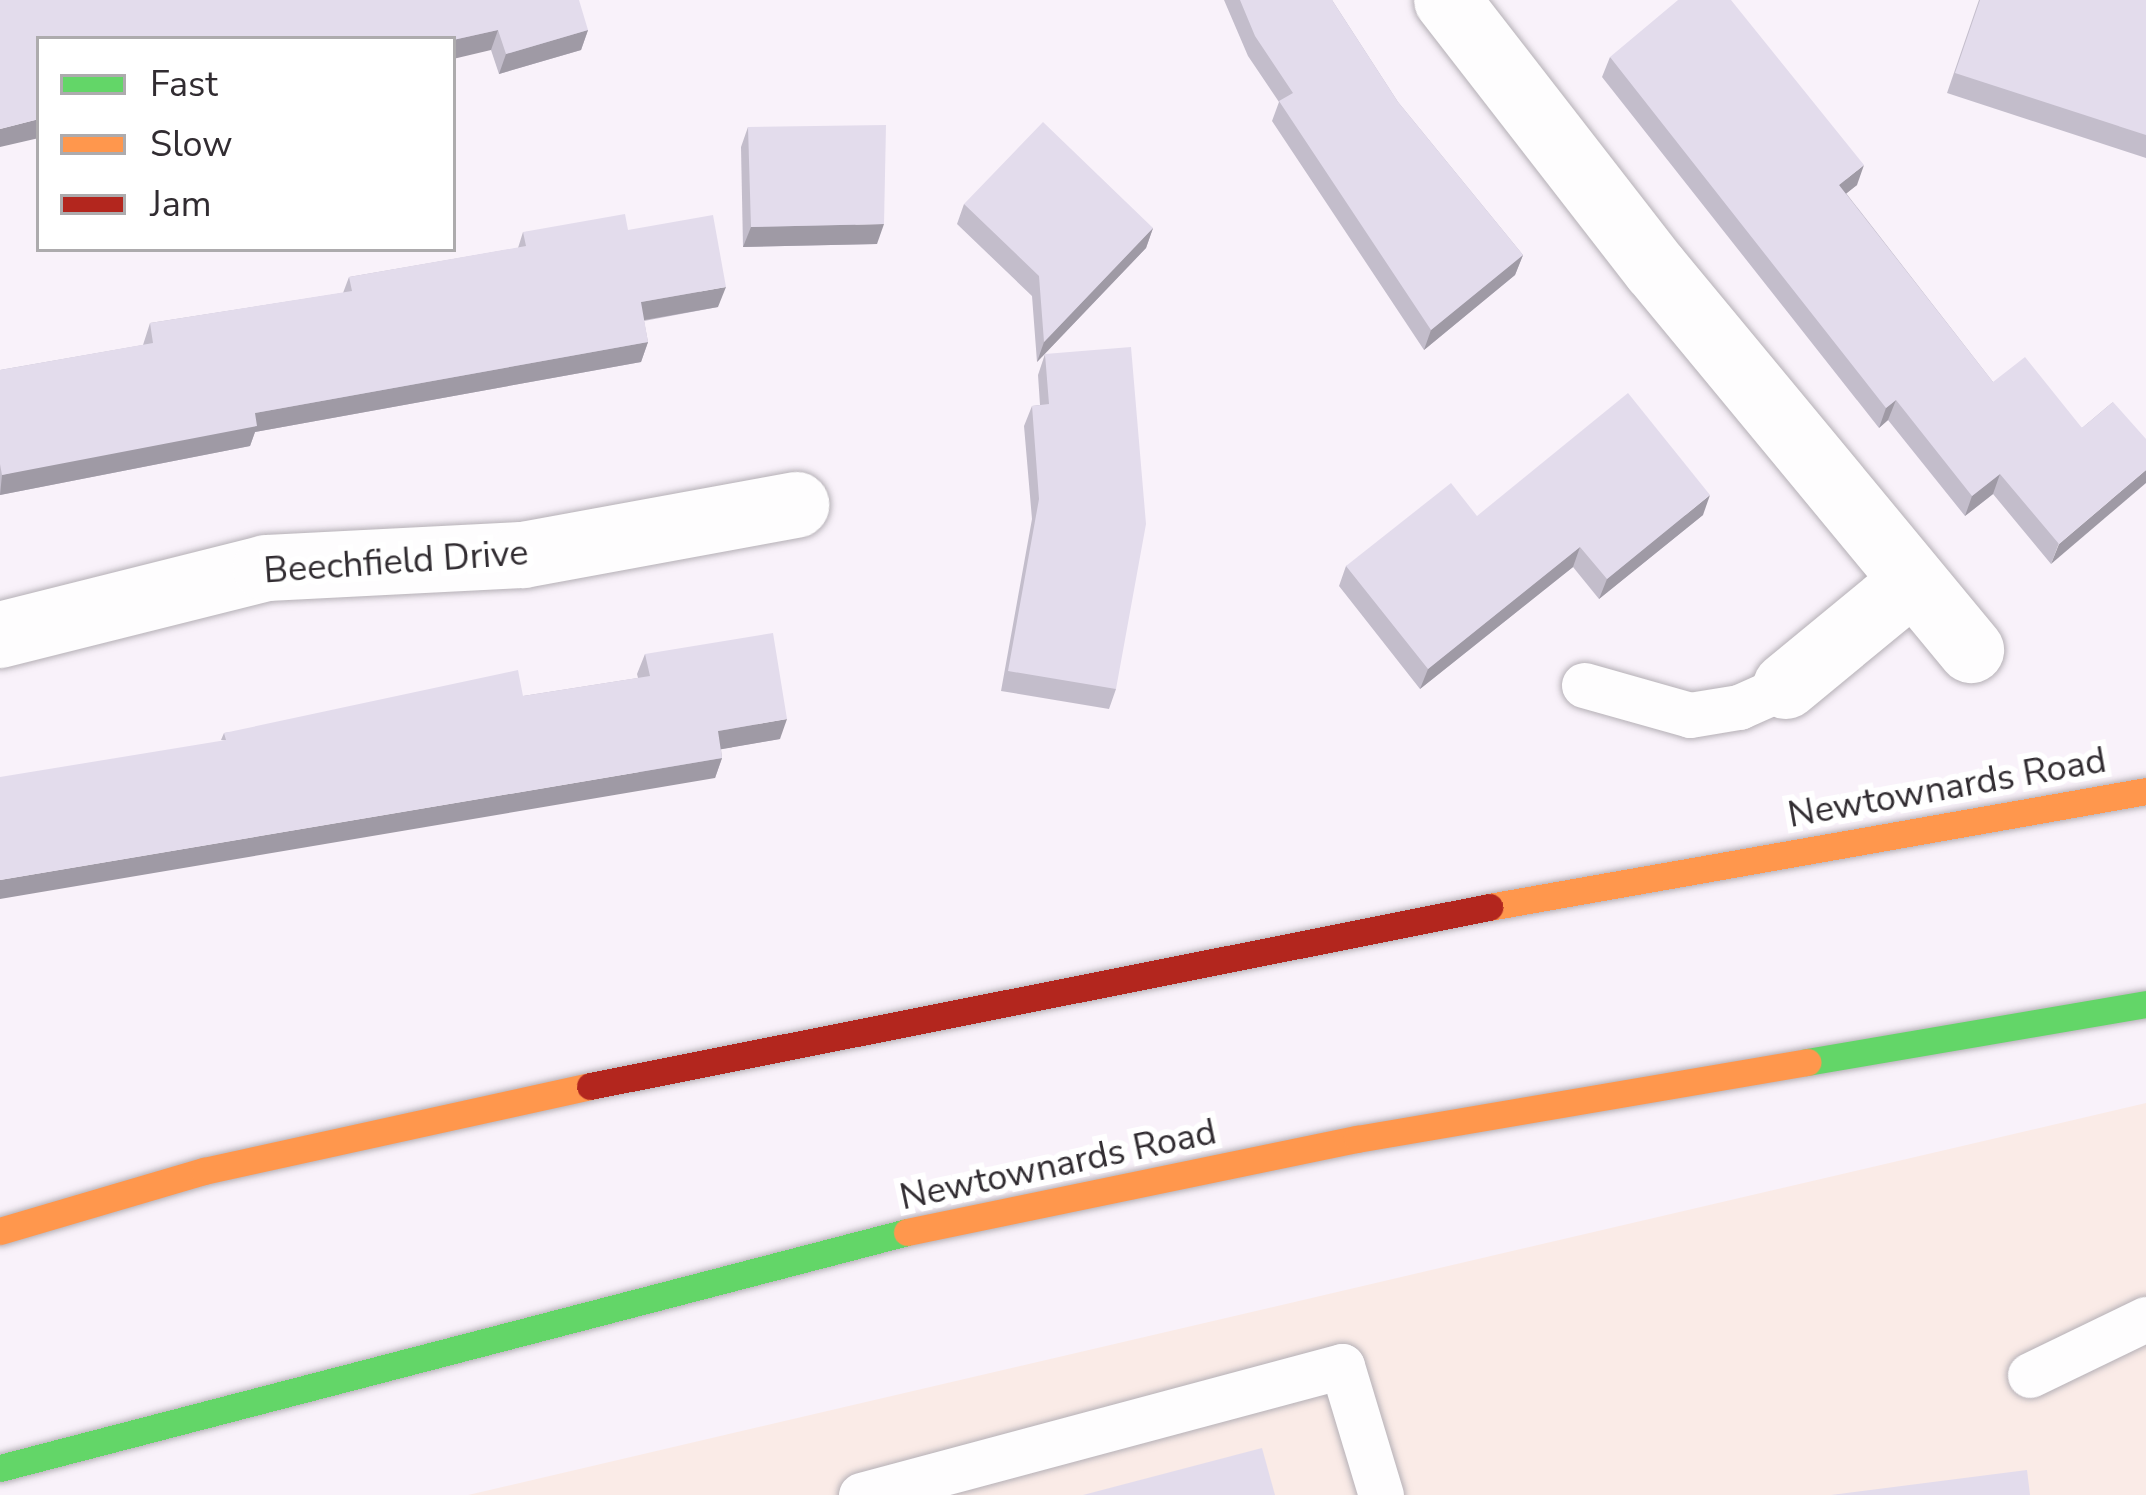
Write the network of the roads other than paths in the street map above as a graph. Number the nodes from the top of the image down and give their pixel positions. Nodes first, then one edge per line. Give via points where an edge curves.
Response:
1 (1451, 2) edge
2 (796, 505) dead end
3 (1912, 583) junction
4 (0, 635) edge
5 (1971, 650) dead end
6 (1584, 686) dead end
7 (1786, 686) joint
8 (2146, 790) edge
9 (2146, 1004) edge
10 (0, 1232) edge
11 (2146, 1318) edge
12 (2030, 1375) dead end
13 (0, 1468) edge
14 (861, 1495) edge
15 (1381, 1495) edge

1 - 3 street
2 - 4 street, Beechfield Drive via 523,555 266,568
3 - 5 street
3 - 7 street
6 - 7 lane via 1690,715 1739,707
8 - 10 highway, Newtownards Road via 1290,942 784,1043 204,1171
9 - 13 highway, Newtownards Road via 1357,1139 870,1240
11 - 12 lane
14 - 15 lane via 1342,1366

